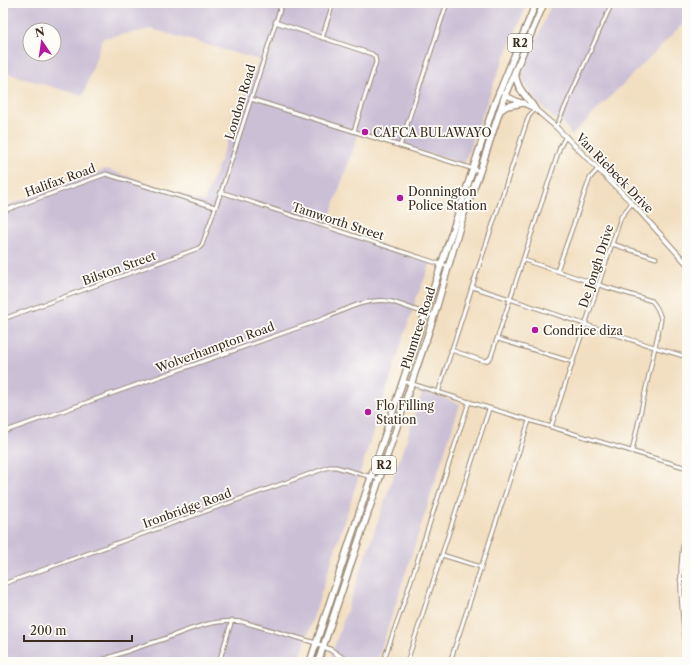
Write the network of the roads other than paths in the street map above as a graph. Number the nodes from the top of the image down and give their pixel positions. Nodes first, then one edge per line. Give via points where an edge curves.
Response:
1 (282, 3) edge
2 (333, 3) edge
3 (447, 3) edge
4 (536, 3) edge
5 (544, 3) edge
6 (612, 3) edge
7 (275, 22) junction
8 (322, 38) junction
9 (515, 72) junction
10 (503, 82) junction
11 (505, 95) junction
12 (251, 99) junction
13 (523, 103) junction
14 (494, 105) junction
15 (535, 109) junction
16 (500, 110) junction
17 (556, 127) junction
18 (354, 131) junction
19 (566, 136) junction
20 (400, 146) junction
21 (473, 168) junction
22 (598, 169) junction
23 (480, 171) junction
24 (221, 192) junction
25 (632, 203) junction
26 (215, 207) junction
27 (3, 211) edge
28 (612, 244) junction
29 (656, 258) dead end
30 (524, 260) junction
31 (441, 264) junction
32 (687, 264) edge
33 (449, 267) junction
34 (557, 271) junction
35 (599, 285) junction
36 (472, 287) junction
37 (511, 299) junction
38 (425, 314) junction
39 (434, 316) junction
40 (3, 319) edge
41 (586, 324) junction
42 (498, 339) junction
43 (654, 348) junction
44 (451, 350) junction
45 (687, 357) edge
46 (573, 362) junction
47 (403, 381) junction
48 (412, 383) junction
49 (438, 393) junction
50 (469, 402) junction
51 (489, 409) junction
52 (529, 421) junction
53 (551, 427) junction
54 (3, 432) edge
55 (632, 451) junction
56 (687, 468) edge
57 (371, 477) junction
58 (379, 480) junction
59 (687, 526) edge
60 (442, 555) junction
61 (481, 567) junction
62 (687, 579) edge
63 (680, 580) junction
64 (3, 584) edge
65 (232, 620) junction
66 (685, 624) edge
67 (316, 643) junction
68 (323, 645) junction
69 (97, 662) edge
70 (219, 662) edge
71 (310, 662) edge
72 (318, 662) edge
73 (348, 662) edge
74 (383, 662) edge
75 (407, 662) edge
76 (450, 662) edge
77 (686, 662) edge

1 - 7 street, London Road
2 - 8 street
3 - 20 street
4 - 10 highway, Plumtree Road / R2
5 - 9 highway, Plumtree Road / R2
6 - 17 street
7 - 8 street
7 - 12 street, London Road
8 - 18 street via 372,54 376,59
9 - 11 highway, Plumtree Road / R2
9 - 15 highway via 518,88
10 - 11 highway
10 - 14 highway, Plumtree Road / R2
11 - 13 street, Van Riebeck Drive
11 - 14 highway
11 - 16 highway, Plumtree Road / R2
12 - 18 street
12 - 24 street, London Road
13 - 15 street, Van Riebeck Drive
13 - 16 highway
14 - 21 highway, Plumtree Road / R2
15 - 17 street, Van Riebeck Drive
15 - 36 street via 526,124
16 - 23 highway, Plumtree Road / R2
17 - 19 street, Van Riebeck Drive
18 - 20 street
19 - 22 street, Van Riebeck Drive
19 - 30 street via 560,147
20 - 21 street
21 - 23 street
21 - 31 highway, Plumtree Road / R2
22 - 25 street, Van Riebeck Drive
22 - 34 street via 590,178
23 - 33 highway, Plumtree Road / R2 via 463,216
24 - 26 street, London Road
24 - 31 street, Tamworth Street
25 - 28 street, De Jongh Drive via 622,217
25 - 32 street, Van Riebeck Drive
26 - 27 street, Halifax Road via 106,174
26 - 40 street, Bilston Street via 202,244 195,250
28 - 29 street
28 - 35 street, De Jongh Drive
30 - 34 street
30 - 37 street
31 - 33 street, Tamworth Street
31 - 38 highway, Plumtree Road / R2
33 - 39 highway, Plumtree Road / R2
34 - 35 street
35 - 41 street, De Jongh Drive
35 - 43 street via 652,301 661,316
36 - 37 street
36 - 44 street
37 - 41 street
37 - 42 street
38 - 39 street, Wolverhampton Road
38 - 47 highway, Plumtree Road / R2
38 - 54 street, Wolverhampton Road via 391,302 373,301 359,304
39 - 48 highway, Plumtree Road / R2
41 - 43 street
41 - 46 street, De Jongh Drive
42 - 44 street via 491,357 486,361
42 - 46 street
43 - 45 street
43 - 55 street
44 - 49 street
46 - 53 street, De Jongh Drive
47 - 48 street
47 - 57 highway, Plumtree Road / R2
48 - 49 street
48 - 58 highway, Plumtree Road / R2
49 - 50 street
50 - 51 street
50 - 74 street
51 - 52 street
51 - 60 street
52 - 53 street
52 - 61 street
53 - 55 street
55 - 56 street
57 - 58 street, Ironbridge Road
57 - 64 street, Ironbridge Road via 329,467
57 - 67 highway, Plumtree Road / R2
58 - 68 highway, Plumtree Road / R2
59 - 63 street
60 - 61 street
60 - 75 street
61 - 76 street
62 - 63 street
63 - 66 street
65 - 67 street
65 - 69 street via 201,625
65 - 70 street
66 - 77 street
67 - 68 street
67 - 71 highway, Plumtree Road / R2
68 - 72 highway, Plumtree Road / R2
68 - 73 street

